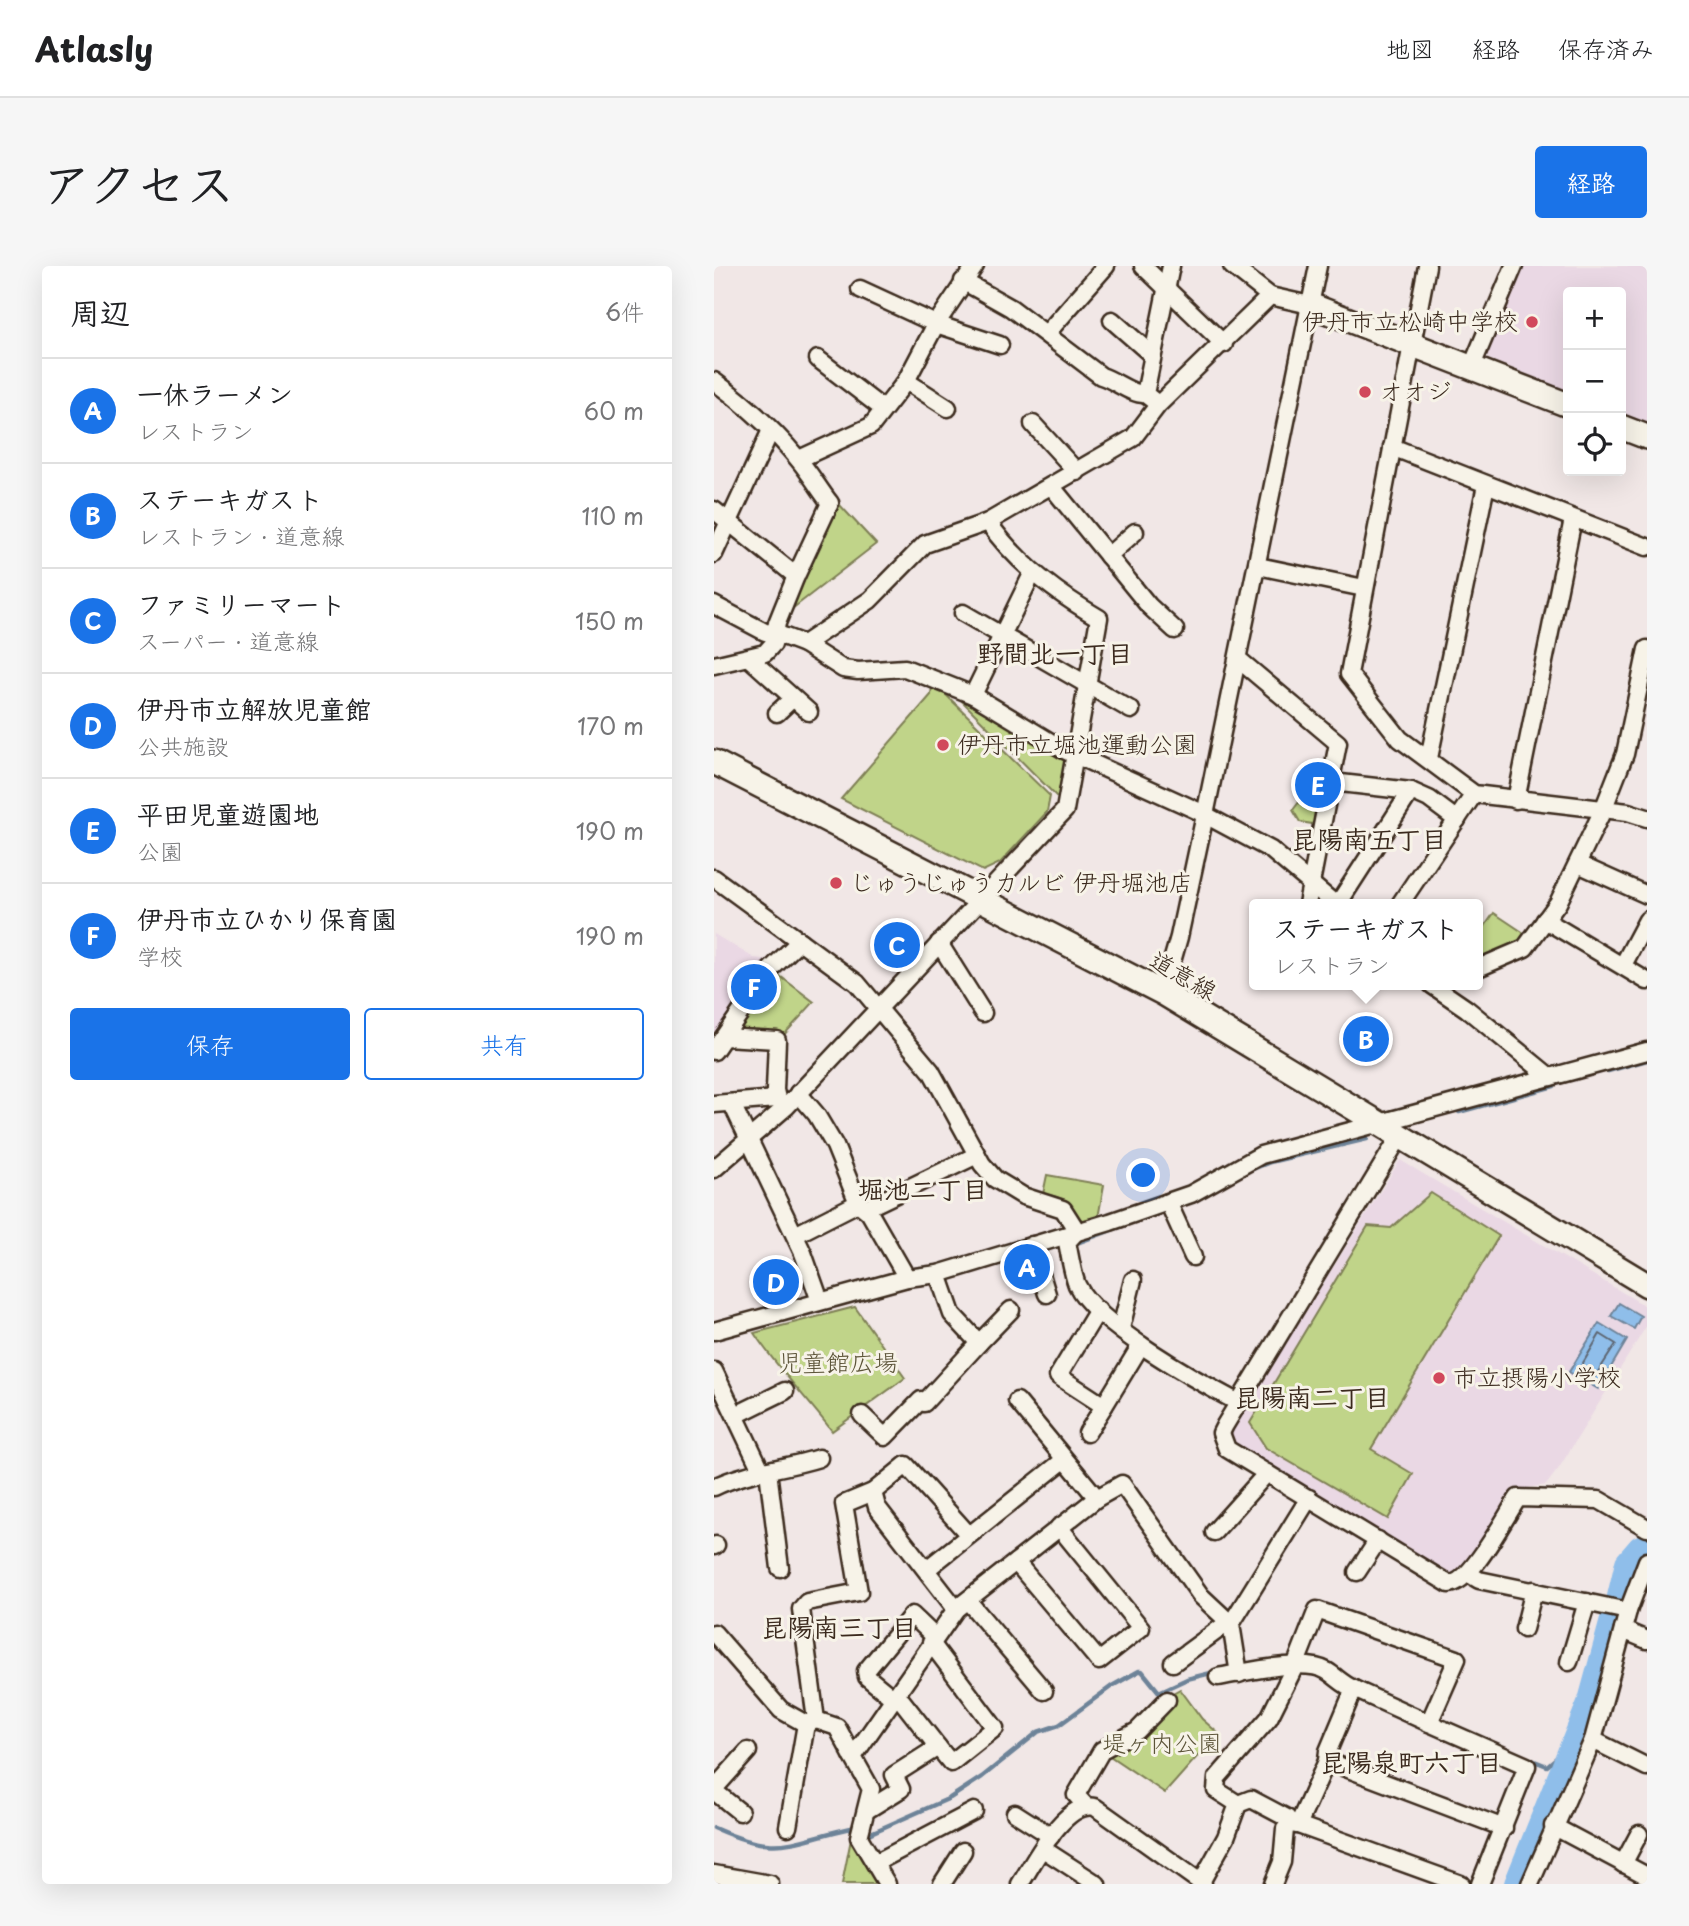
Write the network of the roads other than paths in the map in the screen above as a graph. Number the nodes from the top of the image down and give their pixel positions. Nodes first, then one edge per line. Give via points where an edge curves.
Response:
1 (975, 266) edge
2 (1106, 266) edge
3 (1143, 266) edge
4 (1171, 266) edge
5 (1232, 266) edge
6 (1318, 266) edge
7 (1427, 266) edge
8 (1514, 266) edge
9 (963, 281) junction
10 (860, 289) dead end
11 (1167, 289) junction
12 (1270, 296) junction
13 (1310, 305) junction
14 (1112, 320) dead end
15 (936, 324) junction
16 (1047, 333) junction
17 (1224, 344) junction
18 (1000, 345) dead end
19 (1414, 345) junction
20 (1152, 355) junction
21 (818, 359) dead end
22 (1472, 366) junction
23 (906, 381) junction
24 (714, 382) edge
25 (1152, 400) junction
26 (1563, 403) edge
27 (947, 408) dead end
28 (883, 409) junction
29 (1033, 424) dead end
30 (1626, 428) edge
31 (771, 430) junction
32 (1647, 437) edge
33 (1392, 447) junction
34 (799, 459) junction
35 (1077, 472) junction
36 (1486, 485) junction
37 (1052, 487) junction
38 (714, 510) edge
39 (1573, 519) junction
40 (729, 521) junction
41 (988, 522) junction
42 (1135, 532) dead end
43 (1647, 547) edge
44 (714, 554) edge
45 (1108, 556) junction
46 (1258, 566) junction
47 (1033, 572) junction
48 (796, 576) junction
49 (1364, 588) junction
50 (714, 605) edge
51 (963, 613) dead end
52 (1175, 630) dead end
53 (775, 633) junction
54 (1002, 635) junction
55 (804, 644) junction
56 (1647, 649) edge
57 (749, 658) junction
58 (1238, 659) junction
59 (714, 665) edge
60 (1087, 686) junction
61 (973, 695) junction
62 (793, 698) junction
63 (1131, 710) dead end
64 (809, 712) dead end
65 (777, 713) dead end
66 (1074, 753) junction
67 (1429, 758) junction
68 (714, 762) edge
69 (1332, 782) junction
70 (1411, 791) junction
71 (1474, 794) junction
72 (1516, 800) junction
73 (1603, 810) junction
74 (1205, 815) junction
75 (1647, 818) edge
76 (1457, 820) junction
77 (1578, 864) junction
78 (714, 878) edge
79 (1312, 883) junction
80 (1647, 895) edge
81 (981, 899) junction
82 (1308, 899) edge
83 (1330, 899) edge
84 (1339, 899) edge
85 (1403, 899) edge
86 (1545, 920) junction
87 (1647, 920) edge
88 (800, 941) junction
89 (939, 943) junction
90 (1623, 965) junction
91 (1483, 966) edge
92 (1647, 981) edge
93 (1443, 990) edge
94 (1163, 993) junction
95 (878, 1009) junction
96 (983, 1013) dead end
97 (724, 1037) junction
98 (714, 1051) edge
99 (1647, 1051) edge
100 (1550, 1077) junction
101 (798, 1093) junction
102 (782, 1103) junction
103 (714, 1104) edge
104 (732, 1104) junction
105 (1381, 1124) junction
106 (1401, 1136) junction
107 (751, 1139) junction
108 (977, 1155) junction
109 (714, 1169) edge
110 (1168, 1202) junction
111 (864, 1208) junction
112 (1077, 1231) junction
113 (795, 1235) junction
114 (1032, 1245) junction
115 (1193, 1257) dead end
116 (938, 1275) junction
117 (906, 1278) junction
118 (1133, 1280) dead end
119 (1647, 1285) edge
120 (1047, 1294) dead end
121 (820, 1301) junction
122 (1098, 1310) junction
123 (1009, 1319) dead end
124 (1121, 1328) junction
125 (714, 1331) edge
126 (979, 1343) junction
127 (1141, 1345) junction
128 (714, 1371) edge
129 (718, 1390) edge
130 (785, 1391) dead end
131 (1017, 1401) dead end
132 (1239, 1403) junction
133 (1104, 1406) junction
134 (736, 1415) junction
135 (862, 1415) dead end
136 (1087, 1433) dead end
137 (819, 1458) dead end
138 (1064, 1460) junction
139 (765, 1471) junction
140 (1267, 1473) junction
141 (714, 1487) edge
142 (873, 1492) junction
143 (1097, 1498) junction
144 (1308, 1498) junction
145 (1059, 1527) junction
146 (1647, 1528) edge
147 (1213, 1532) dead end
148 (969, 1535) junction
149 (1378, 1540) junction
150 (1647, 1561) edge
151 (1016, 1562) junction
152 (780, 1568) dead end
153 (927, 1569) junction
154 (1357, 1572) dead end
155 (1469, 1573) junction
156 (1534, 1590) junction
157 (1587, 1602) junction
158 (962, 1605) junction
159 (1628, 1611) junction
160 (1231, 1624) junction
161 (1524, 1629) dead end
162 (1623, 1630) junction
163 (714, 1633) edge
164 (933, 1640) junction
165 (1647, 1640) edge
166 (1569, 1662) dead end
167 (1173, 1663) dead end
168 (1296, 1666) junction
169 (1239, 1674) junction
170 (1217, 1677) dead end
171 (1354, 1689) junction
172 (1044, 1691) dead end
173 (895, 1699) junction
174 (1167, 1700) dead end
175 (811, 1722) junction
176 (1429, 1723) junction
177 (1593, 1740) junction
178 (938, 1747) junction
179 (748, 1751) dead end
180 (853, 1757) junction
181 (1327, 1761) junction
182 (1647, 1767) edge
183 (714, 1790) edge
184 (1238, 1804) junction
185 (1085, 1805) junction
186 (867, 1810) junction
187 (974, 1811) dead end
188 (740, 1812) dead end
189 (1015, 1813) dead end
190 (1294, 1825) junction
191 (1553, 1826) junction
192 (788, 1827) dead end
193 (1504, 1828) junction
194 (1639, 1834) dead end
195 (1047, 1843) junction
196 (963, 1851) dead end
197 (876, 1863) junction
198 (1623, 1864) junction
199 (714, 1874) edge
200 (1647, 1876) edge
201 (1531, 1880) edge
202 (770, 1884) edge
203 (887, 1884) edge
204 (942, 1884) edge
205 (1020, 1884) edge
206 (1097, 1884) edge
207 (1202, 1884) edge
208 (1273, 1884) edge
209 (1461, 1884) edge
210 (1480, 1884) edge
211 (1549, 1884) edge

1 - 9 street
2 - 16 street
3 - 11 street
4 - 11 street
5 - 12 street
6 - 13 street
7 - 19 street
8 - 22 street
9 - 15 street
9 - 16 street
10 - 15 street
11 - 17 street
11 - 20 street
12 - 13 street
12 - 17 street
13 - 19 street
13 - 46 street
14 - 20 street
15 - 18 street
15 - 23 street
16 - 25 street via 1101,376
17 - 25 street
19 - 22 street
19 - 33 street
20 - 25 street
21 - 28 street
22 - 26 street
23 - 27 street
23 - 28 street
24 - 31 street
25 - 35 street via 1133,438
28 - 34 street via 871,426
29 - 35 street
30 - 32 street
31 - 34 street
31 - 40 street
33 - 36 street
33 - 49 street
34 - 48 street via 830,503
35 - 37 street
36 - 39 street
36 - 67 street
37 - 41 street
37 - 45 street
38 - 40 street
39 - 43 street
39 - 72 street
40 - 44 street
40 - 48 street
41 - 47 street via 1007,550
41 - 55 street via 925,544 870,600
42 - 45 street
45 - 52 street via 1149,607
46 - 49 street
46 - 58 street
47 - 54 street
47 - 60 street via 1099,618
48 - 53 street
49 - 67 street via 1349,674 1400,740
50 - 53 street
51 - 54 street
53 - 55 street
53 - 57 street via 765,653
54 - 60 street
54 - 61 street
55 - 61 street via 844,669 905,668
56 - 73 street via 1625,754
57 - 59 street
57 - 62 street
58 - 69 street via 1338,743
58 - 74 street
60 - 63 street
60 - 66 street
61 - 66 street
62 - 64 street
62 - 65 street
66 - 74 street
66 - 81 street via 1065,810
67 - 71 street
68 - 81 street, 道意線
69 - 70 street
69 - 79 street
70 - 76 street
70 - 84 street
71 - 72 street
71 - 76 street
72 - 73 street
73 - 75 street
73 - 77 street
74 - 79 street via 1271,850
74 - 94 street
76 - 85 street
77 - 80 street
77 - 86 street
78 - 88 street
79 - 82 street
79 - 83 street
81 - 89 street
81 - 94 street, 道意線
86 - 90 street
86 - 91 street via 1525,948
87 - 90 street
88 - 95 street via 856,983
88 - 97 street via 769,971
89 - 95 street
89 - 96 street
90 - 92 street
93 - 100 street
94 - 105 street, 道意線
95 - 101 street
95 - 108 street via 931,1071
97 - 98 street
97 - 102 street via 777,1040
99 - 100 street
100 - 105 street
101 - 102 street
101 - 111 street via 835,1146
102 - 104 street
102 - 107 street
103 - 104 street
104 - 107 street
105 - 106 street, 道意線
105 - 110 street via 1261,1155
106 - 119 street, 道意線
106 - 132 street
107 - 109 street
107 - 113 street
108 - 111 street
108 - 112 street via 1008,1189 1063,1209
110 - 112 street
110 - 115 street
111 - 113 street
111 - 117 street
112 - 114 street
112 - 122 street via 1067,1242 1077,1285
113 - 121 street
114 - 116 street
114 - 120 street
116 - 117 street
116 - 126 street via 952,1314
117 - 121 street
118 - 124 street
121 - 125 street
122 - 124 street
122 - 133 street via 1058,1376
123 - 126 street
124 - 127 street
126 - 135 street via 927,1390 924,1403 921,1400 885,1437
127 - 132 street
127 - 133 street
128 - 129 street
129 - 134 street
130 - 134 street
131 - 138 street
132 - 140 street via 1221,1433 1222,1441 1227,1449
133 - 136 street
134 - 139 street
137 - 139 street
138 - 143 street
138 - 148 street
139 - 141 street
139 - 152 street
140 - 144 street
140 - 147 street
142 - 148 street via 906,1465
142 - 153 street via 877,1507
142 - 175 street via 844,1504 859,1591 807,1602 802,1609
143 - 145 street
143 - 160 street via 1122,1484 1201,1596
144 - 149 street
144 - 160 street
145 - 151 street
145 - 151 street via 1141,1628 1099,1661
146 - 155 street via 1599,1500 1518,1498
148 - 153 street
149 - 154 street
149 - 155 street via 1449,1584
150 - 159 street
151 - 158 street
153 - 158 street
155 - 156 street via 1479,1580
156 - 157 street
156 - 161 street
157 - 159 street
157 - 166 street
158 - 164 street
158 - 172 street
159 - 162 street
160 - 167 street
160 - 169 street
162 - 165 street
162 - 177 street
163 - 175 street via 781,1710
164 - 173 street
164 - 173 street via 912,1615 866,1671 867,1677
164 - 178 street via 995,1728 951,1763
168 - 169 street
168 - 171 street via 1326,1671
168 - 176 street via 1317,1610 1457,1659
168 - 184 street via 1269,1718 1217,1778 1216,1790
169 - 170 street
171 - 176 street
171 - 181 street
173 - 178 street via 902,1701
173 - 180 street
174 - 185 street via 1137,1731 1102,1750 1076,1795
175 - 180 street via 837,1727
175 - 192 street
176 - 193 street via 1527,1766
177 - 182 street
177 - 191 street
178 - 186 street via 894,1774 901,1789
179 - 183 street
180 - 186 street via 871,1789
181 - 190 street
181 - 193 street
183 - 188 street
184 - 190 street via 1251,1799
184 - 207 street
185 - 195 street via 1074,1810
185 - 207 street via 1095,1807
186 - 197 street via 859,1837
187 - 197 street
189 - 195 street
190 - 208 street via 1285,1829 1282,1862
190 - 209 street
191 - 198 street
191 - 201 street
193 - 210 street
194 - 198 street
195 - 205 street
195 - 206 street
196 - 204 street
197 - 203 street
198 - 200 street
199 - 202 street
201 - 211 street

